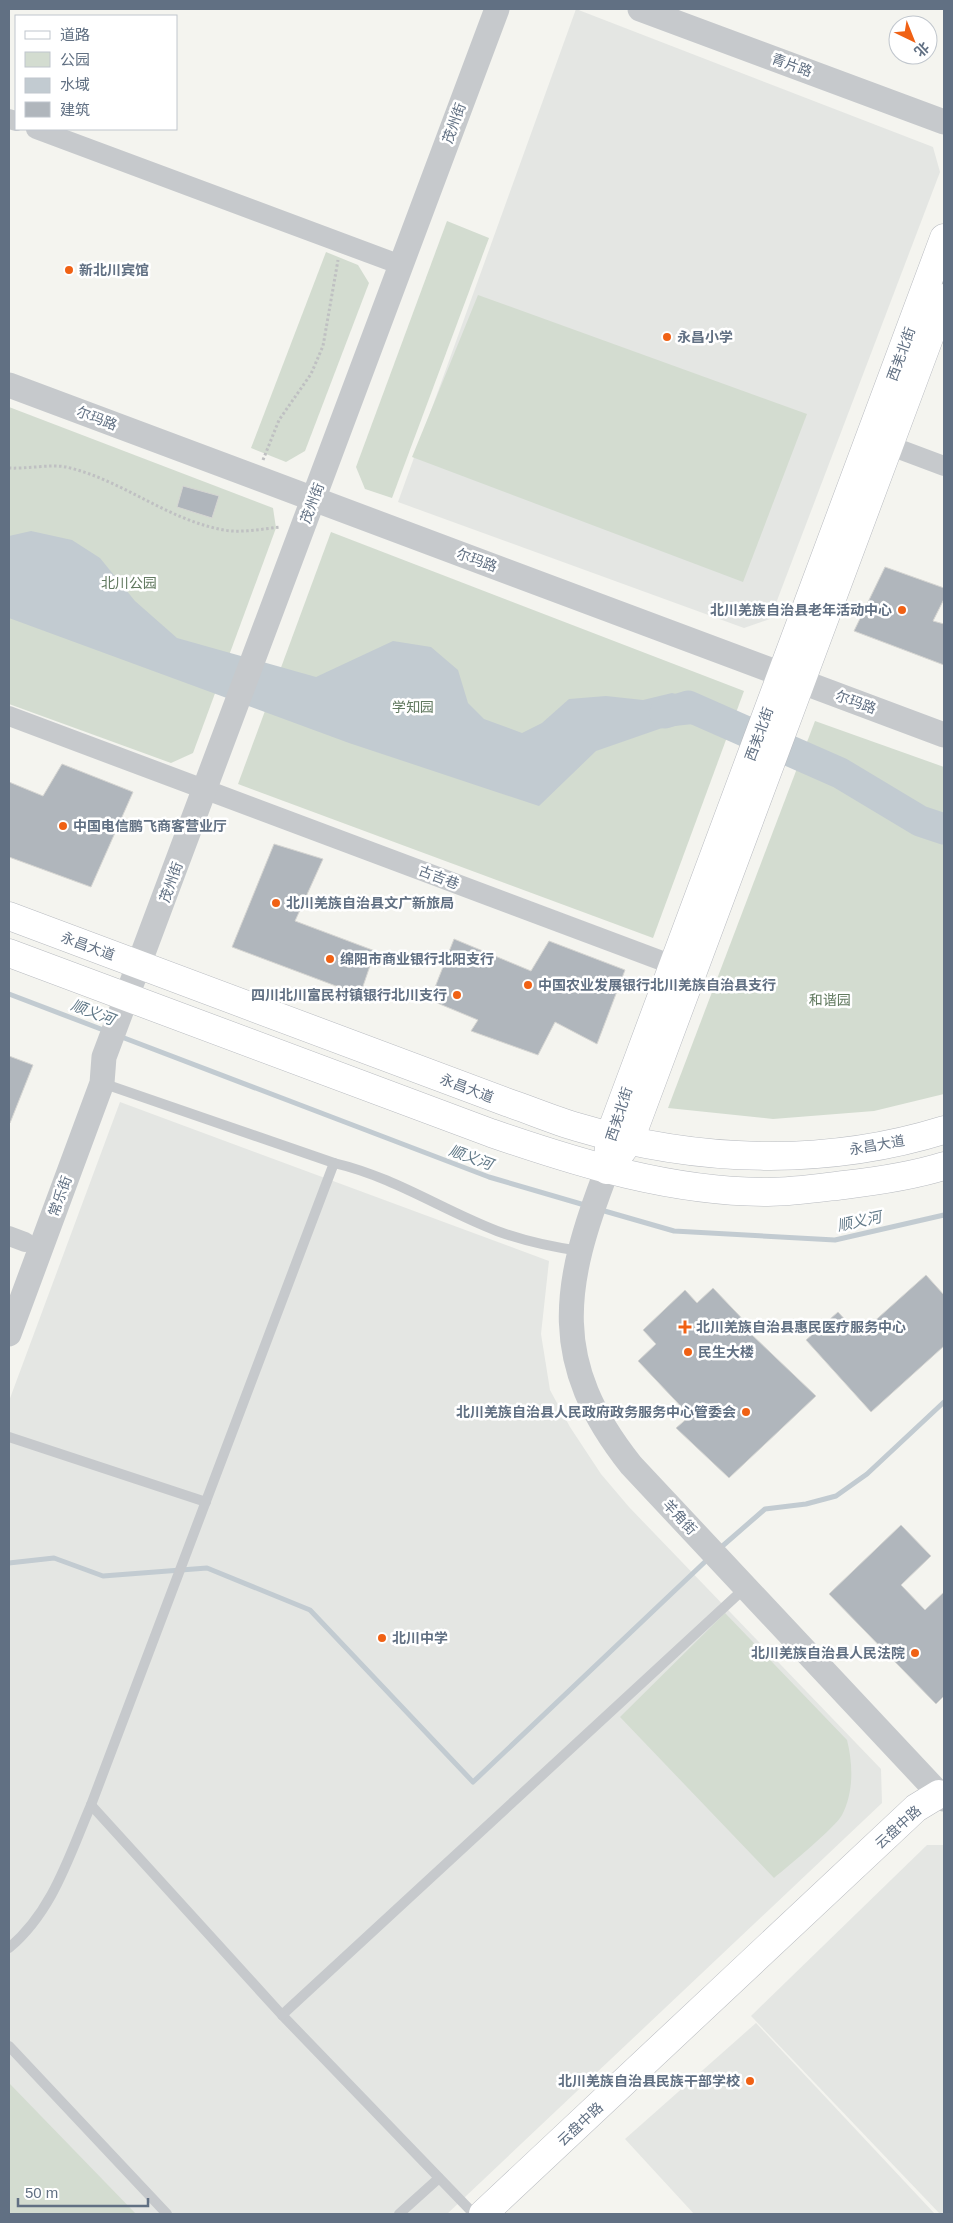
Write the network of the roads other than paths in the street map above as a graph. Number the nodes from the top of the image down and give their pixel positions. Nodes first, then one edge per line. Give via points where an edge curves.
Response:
1 (496, 9) edge
2 (640, 9) edge
3 (944, 122) edge
4 (39, 130) edge
5 (944, 238) edge
6 (401, 265) junction
7 (944, 298) edge
8 (9, 385) edge
9 (888, 445) junction
10 (944, 466) edge
11 (314, 499) junction
12 (791, 678) junction
13 (9, 716) edge
14 (944, 735) edge
15 (762, 756) junction
16 (206, 789) junction
17 (9, 916) edge
18 (9, 953) edge
19 (140, 965) junction
20 (673, 965) junction
21 (124, 1007) junction
22 (104, 1057) junction
23 (102, 1083) junction
24 (944, 1130) edge
25 (620, 1137) junction
26 (334, 1163) junction
27 (944, 1166) edge
28 (607, 1170) junction
29 (17, 1239) edge
30 (581, 1244) junction
31 (9, 1284) edge
32 (9, 1334) edge
33 (9, 1437) edge
34 (206, 1502) junction
35 (746, 1587) junction
36 (942, 1794) edge
37 (91, 1805) junction
38 (9, 1948) edge
39 (282, 2016) junction
40 (9, 2046) edge
41 (439, 2178) junction
42 (168, 2214) edge
43 (399, 2214) edge
44 (474, 2214) edge
45 (483, 2214) edge
46 (509, 2214) edge

1 - 6 street, 茂州街
2 - 3 street, 青片路
4 - 6 street
5 - 12 main road, 西羌北街
6 - 11 street, 茂州街
7 - 9 main road, 西羌北街
8 - 11 street, 尔玛路
9 - 10 street
9 - 12 main road, 西羌北街
11 - 12 street, 尔玛路
11 - 16 street, 茂州街
12 - 14 street, 尔玛路
12 - 15 main road, 西羌北街
13 - 16 street, 古吉巷
15 - 20 main road, 西羌北街
15 - 25 main road, 西羌北街
16 - 19 street, 茂州街
16 - 20 street, 古吉巷
17 - 19 main road, 永昌大道
18 - 21 main road
19 - 21 street, 茂州街
19 - 25 main road, 永昌大道 via 506,1102 578,1127
20 - 25 main road, 西羌北街
21 - 22 street, 常乐街
21 - 28 main road via 566,1159
22 - 23 street, 常乐街
22 - 29 street, 常乐街 via 86,1078
23 - 26 lane
23 - 32 street, 常乐街
24 - 25 main road, 永昌大道 via 877,1146 769,1157 711,1154
25 - 28 main road, 西羌北街
26 - 30 lane via 366,1170 498,1231 548,1246
26 - 34 lane
27 - 28 main road via 883,1181 769,1192 708,1189
28 - 30 street, 羊角街
29 - 31 street, 常乐街
30 - 35 street, 羊角街 via 571,1299 571,1331 584,1390 615,1444
33 - 34 lane
34 - 37 lane
35 - 36 street, 羊角街
35 - 39 lane
36 - 45 main road, 云盘中路 via 916,1808
36 - 46 main road, 云盘中路 via 930,1822
37 - 38 lane via 49,1902 26,1934
37 - 39 lane
39 - 41 lane
40 - 42 lane
41 - 43 lane
41 - 44 lane

